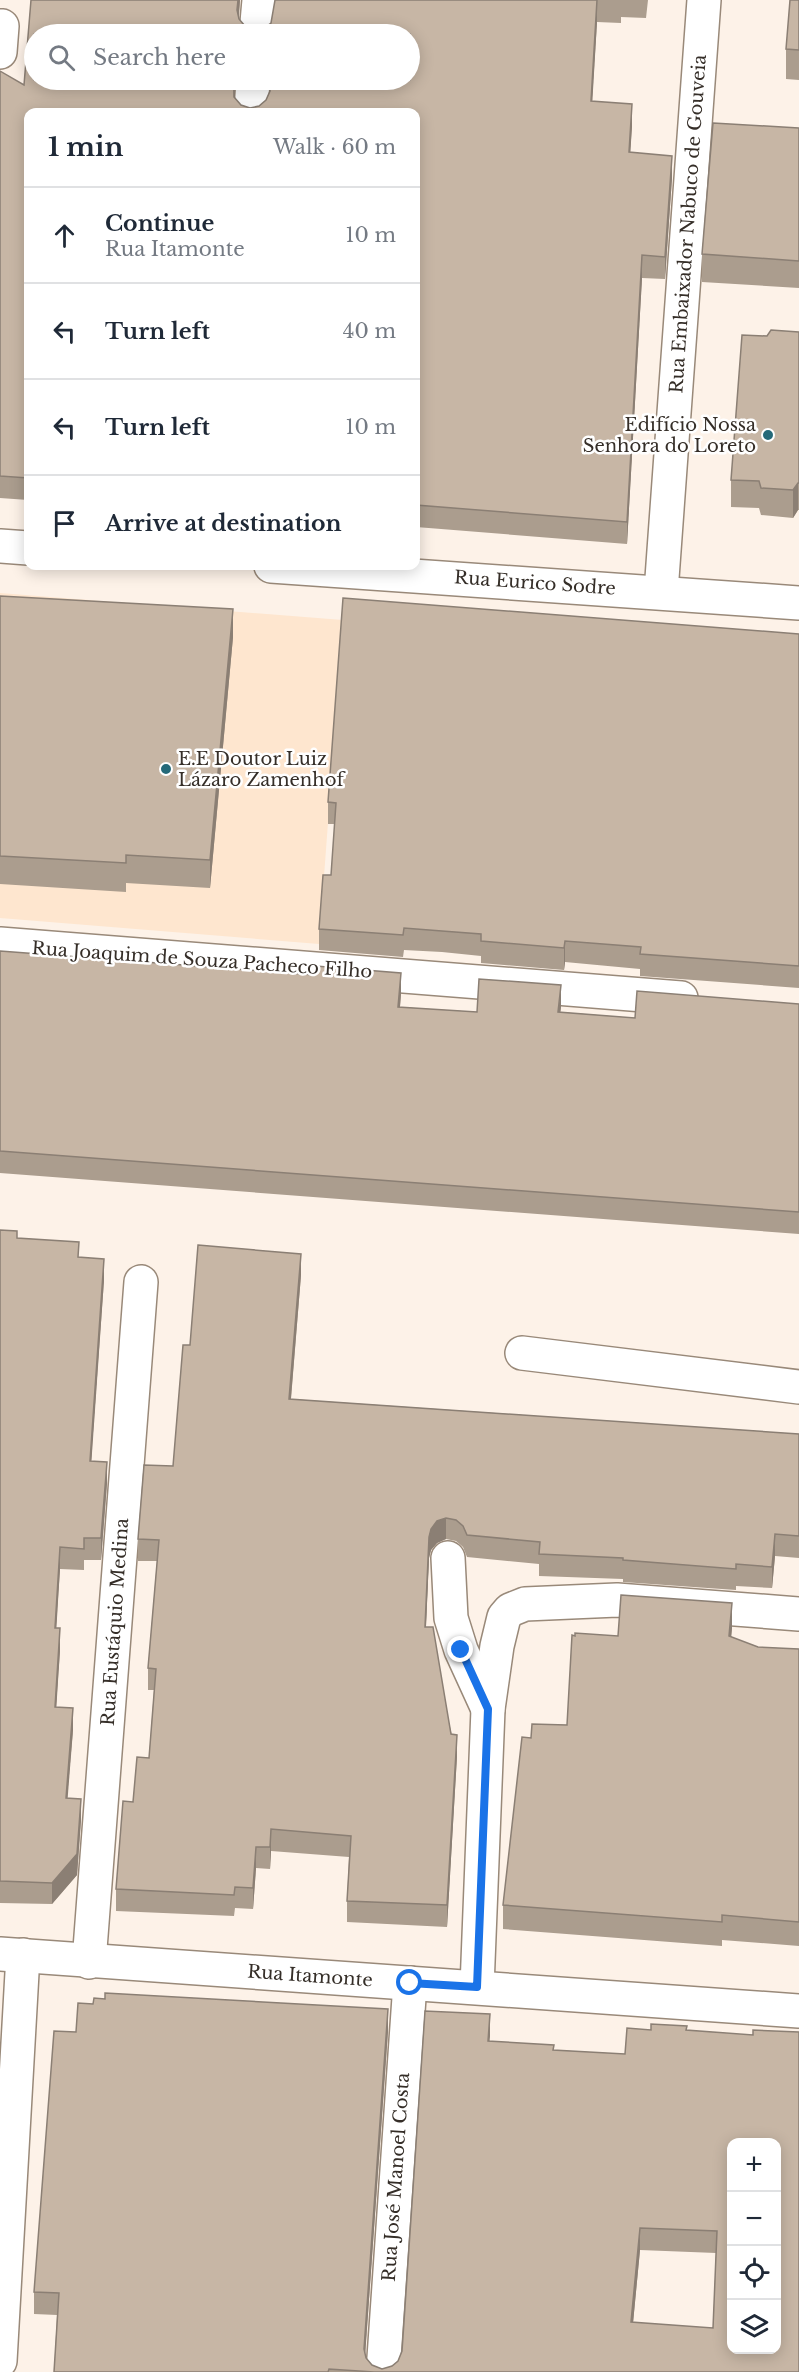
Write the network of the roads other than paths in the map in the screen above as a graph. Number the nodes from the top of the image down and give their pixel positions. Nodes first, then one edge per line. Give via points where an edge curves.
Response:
1 (259, 0) edge
2 (704, 0) edge
3 (257, 24) edge
4 (252, 90) edge
5 (251, 108) edge
6 (0, 546) edge
7 (24, 548) edge
8 (332, 570) edge
9 (661, 592) junction
10 (799, 603) edge
11 (0, 944) edge
12 (716, 1000) edge
13 (141, 1282) dead end
14 (522, 1353) dead end
15 (799, 1387) edge
16 (448, 1558) dead end
17 (799, 1614) edge
18 (488, 1709) junction
19 (12, 1954) edge
20 (89, 1962) junction
21 (410, 1983) junction
22 (477, 1987) junction
23 (799, 2011) edge
24 (0, 2361) edge
25 (382, 2372) edge

1 - 3 street
2 - 9 street, Rua Embaixador Nabuco de Gouveia
4 - 5 street
6 - 7 street
8 - 9 street, Rua Eurico Sodre
9 - 10 street, Rua Eurico Sodre
11 - 12 street, Rua Joaquim de Souza Pacheco Filho
13 - 20 street, Rua Eustáquio Medina
14 - 15 street
16 - 18 street via 451,1618
17 - 18 street via 617,1600 525,1604 504,1617
18 - 22 street
19 - 20 street, Rua Itamonte
19 - 24 street
20 - 21 street, Rua Itamonte
21 - 22 street, Rua Itamonte
21 - 25 street, Rua José Manoel Costa
22 - 23 street, Rua Itamonte

